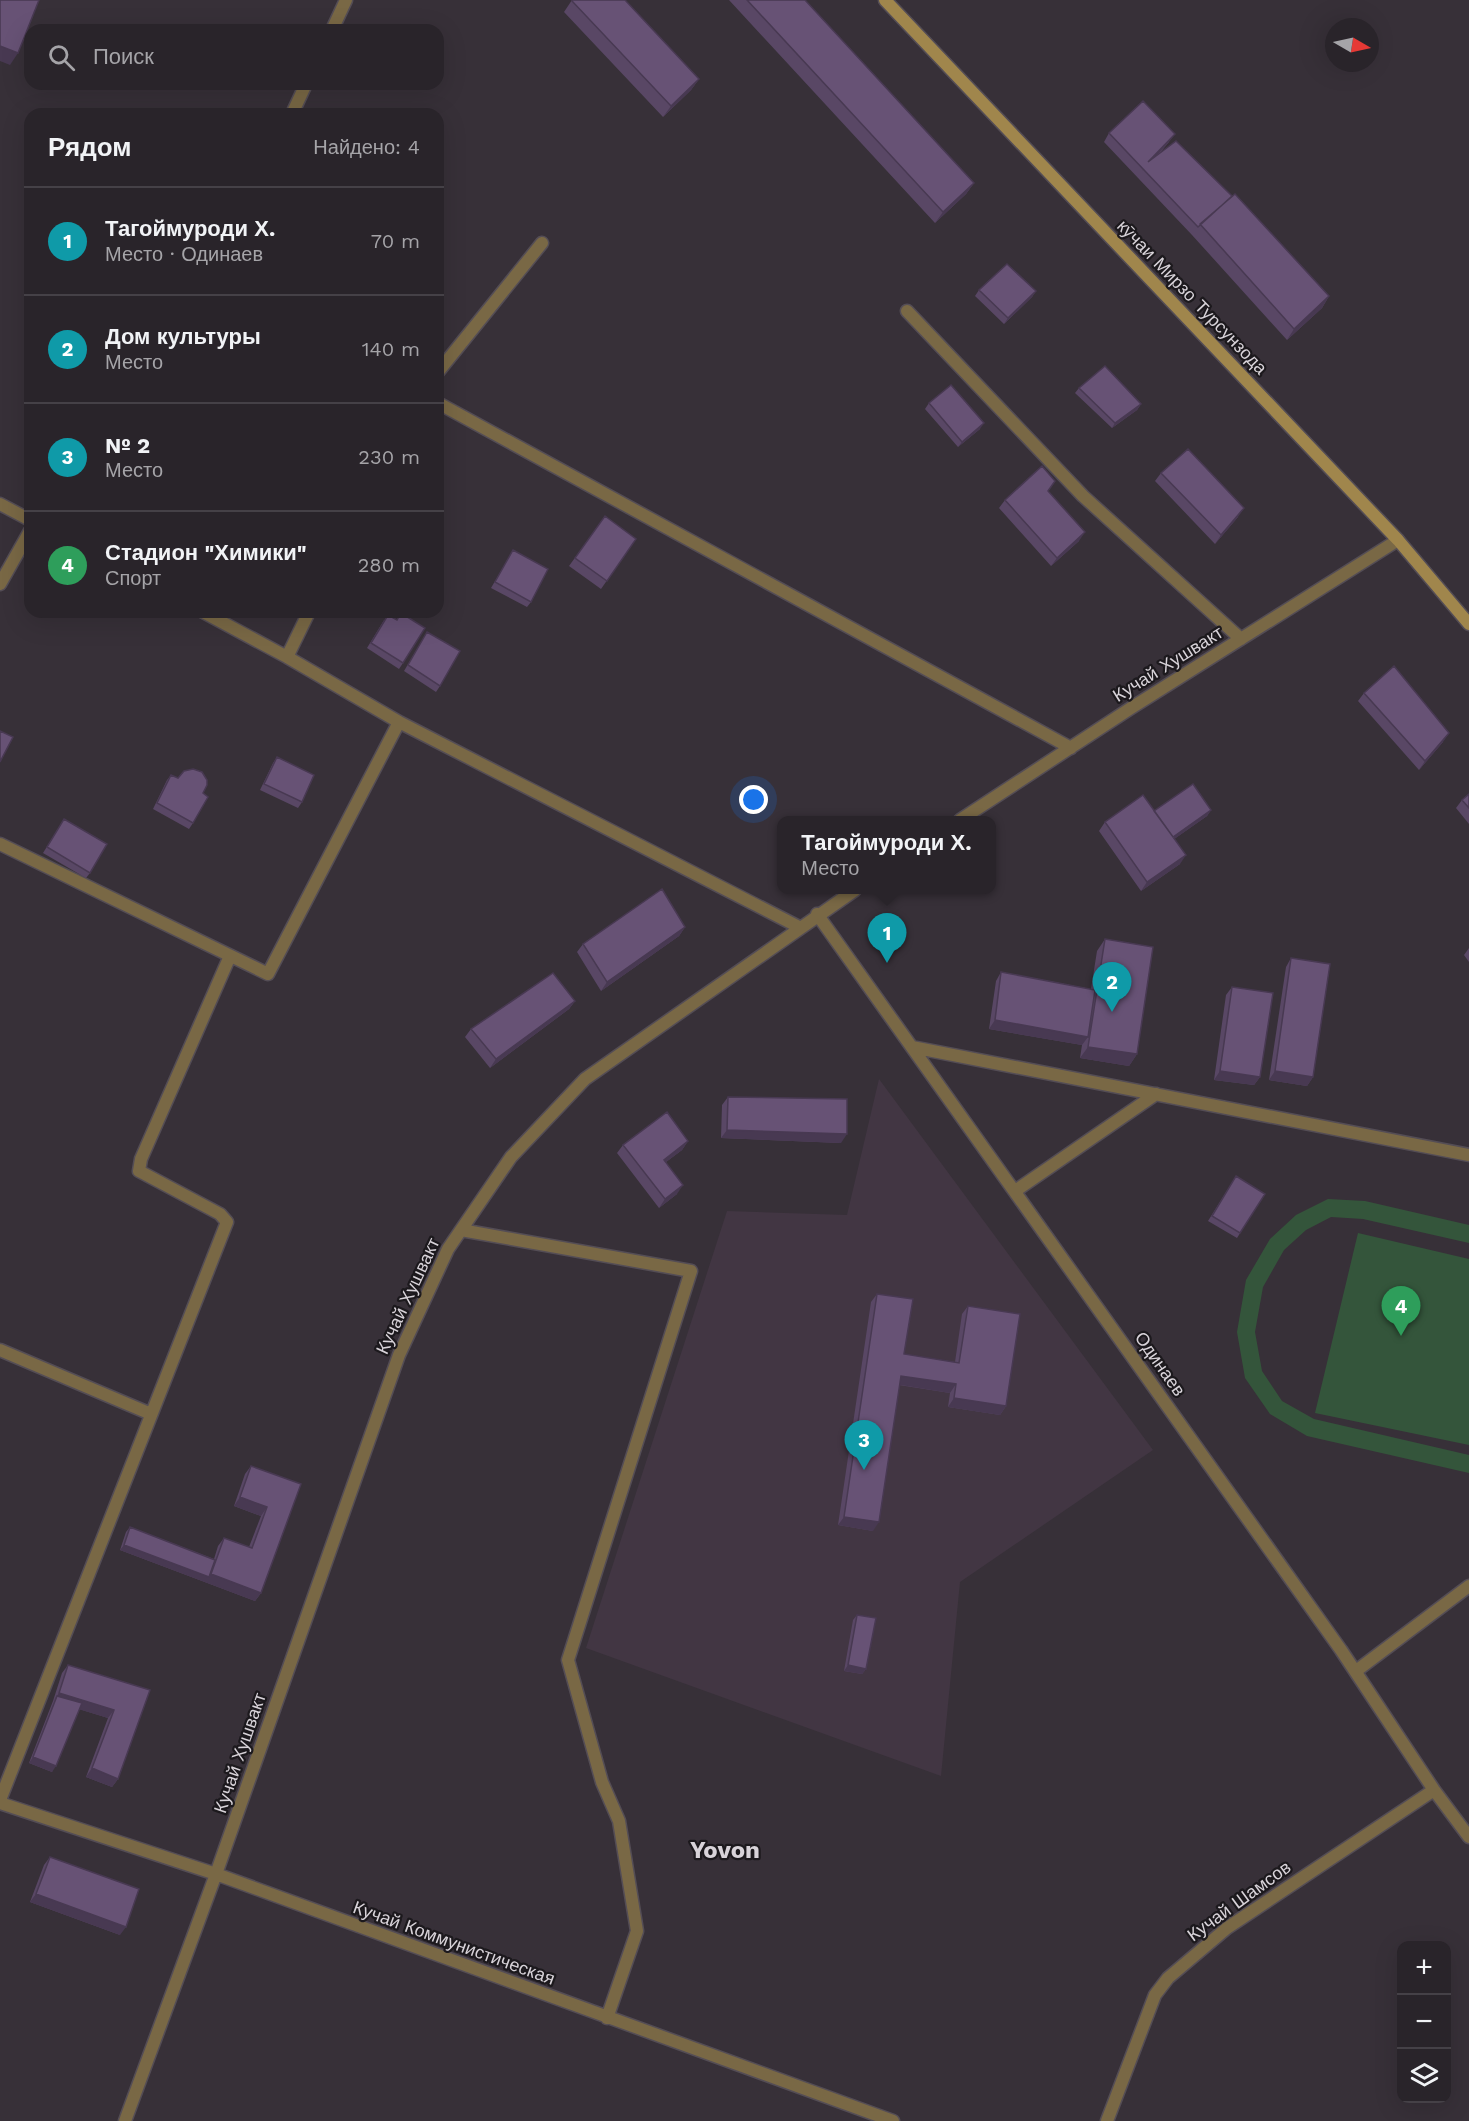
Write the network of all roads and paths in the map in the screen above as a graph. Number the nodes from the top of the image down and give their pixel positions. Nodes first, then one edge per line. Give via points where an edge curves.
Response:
1 (346, 0) edge
2 (885, 0) edge
3 (335, 24) edge
4 (303, 90) edge
5 (295, 108) edge
6 (542, 243) dead end
7 (907, 312) dead end
8 (444, 365) edge
9 (444, 406) edge
10 (0, 504) edge
11 (24, 517) edge
12 (1398, 540) junction
13 (24, 542) edge
14 (0, 584) edge
15 (214, 618) edge
16 (306, 618) edge
17 (1469, 624) edge
18 (1241, 639) junction
19 (287, 657) junction
20 (399, 722) junction
21 (1071, 748) junction
22 (966, 816) edge
23 (0, 844) edge
24 (849, 894) edge
25 (818, 914) junction
26 (799, 927) junction
27 (230, 956) junction
28 (912, 1047) junction
29 (1156, 1094) junction
30 (1469, 1155) edge
31 (1015, 1191) junction
32 (461, 1230) junction
33 (0, 1350) edge
34 (151, 1414) junction
35 (1469, 1586) edge
36 (1356, 1671) junction
37 (1434, 1790) junction
38 (0, 1802) edge
39 (1469, 1837) edge
40 (216, 1874) junction
41 (607, 2018) junction
42 (125, 2121) edge
43 (893, 2121) edge
44 (1107, 2121) edge

1 - 3 street
2 - 12 street, кӯчаи Мирзо Турсунзода
4 - 5 street
6 - 8 street
7 - 18 street via 1083,496
9 - 21 street
10 - 11 street
12 - 17 street, кӯчаи Мирзо Турсунзода
12 - 18 street, Кучай Хушвакт
13 - 14 street
15 - 19 street
16 - 19 street
18 - 21 street, Кучай Хушвакт
19 - 20 street
20 - 26 street
20 - 27 street via 268,974
21 - 22 street, Кучай Хушвакт
23 - 27 street
24 - 25 street, Кучай Хушвакт
25 - 26 street, Кучай Хушвакт
25 - 28 street, Одинаев
26 - 32 street, Кучай Хушвакт via 585,1079 511,1157
27 - 34 street via 141,1159 139,1171 220,1214 227,1222
28 - 29 street
28 - 31 street, Одинаев
29 - 30 street
29 - 31 street
31 - 36 street, Одинаев
32 - 40 street, Кучай Хушвакт via 448,1249 399,1355
32 - 41 street via 691,1271 568,1660 603,1782 619,1821 638,1931
33 - 34 street
34 - 38 street
35 - 36 street
36 - 37 street, Одинаев
37 - 39 street, Одинаев
37 - 44 street, Кучай Шамсов via 1227,1928 1168,1978 1155,1995
38 - 40 street, Кучай Коммунистическая
40 - 41 street, Кучай Коммунистическая
40 - 42 street, Кучай Хушвакт
41 - 43 street, Кучай Коммунистическая

